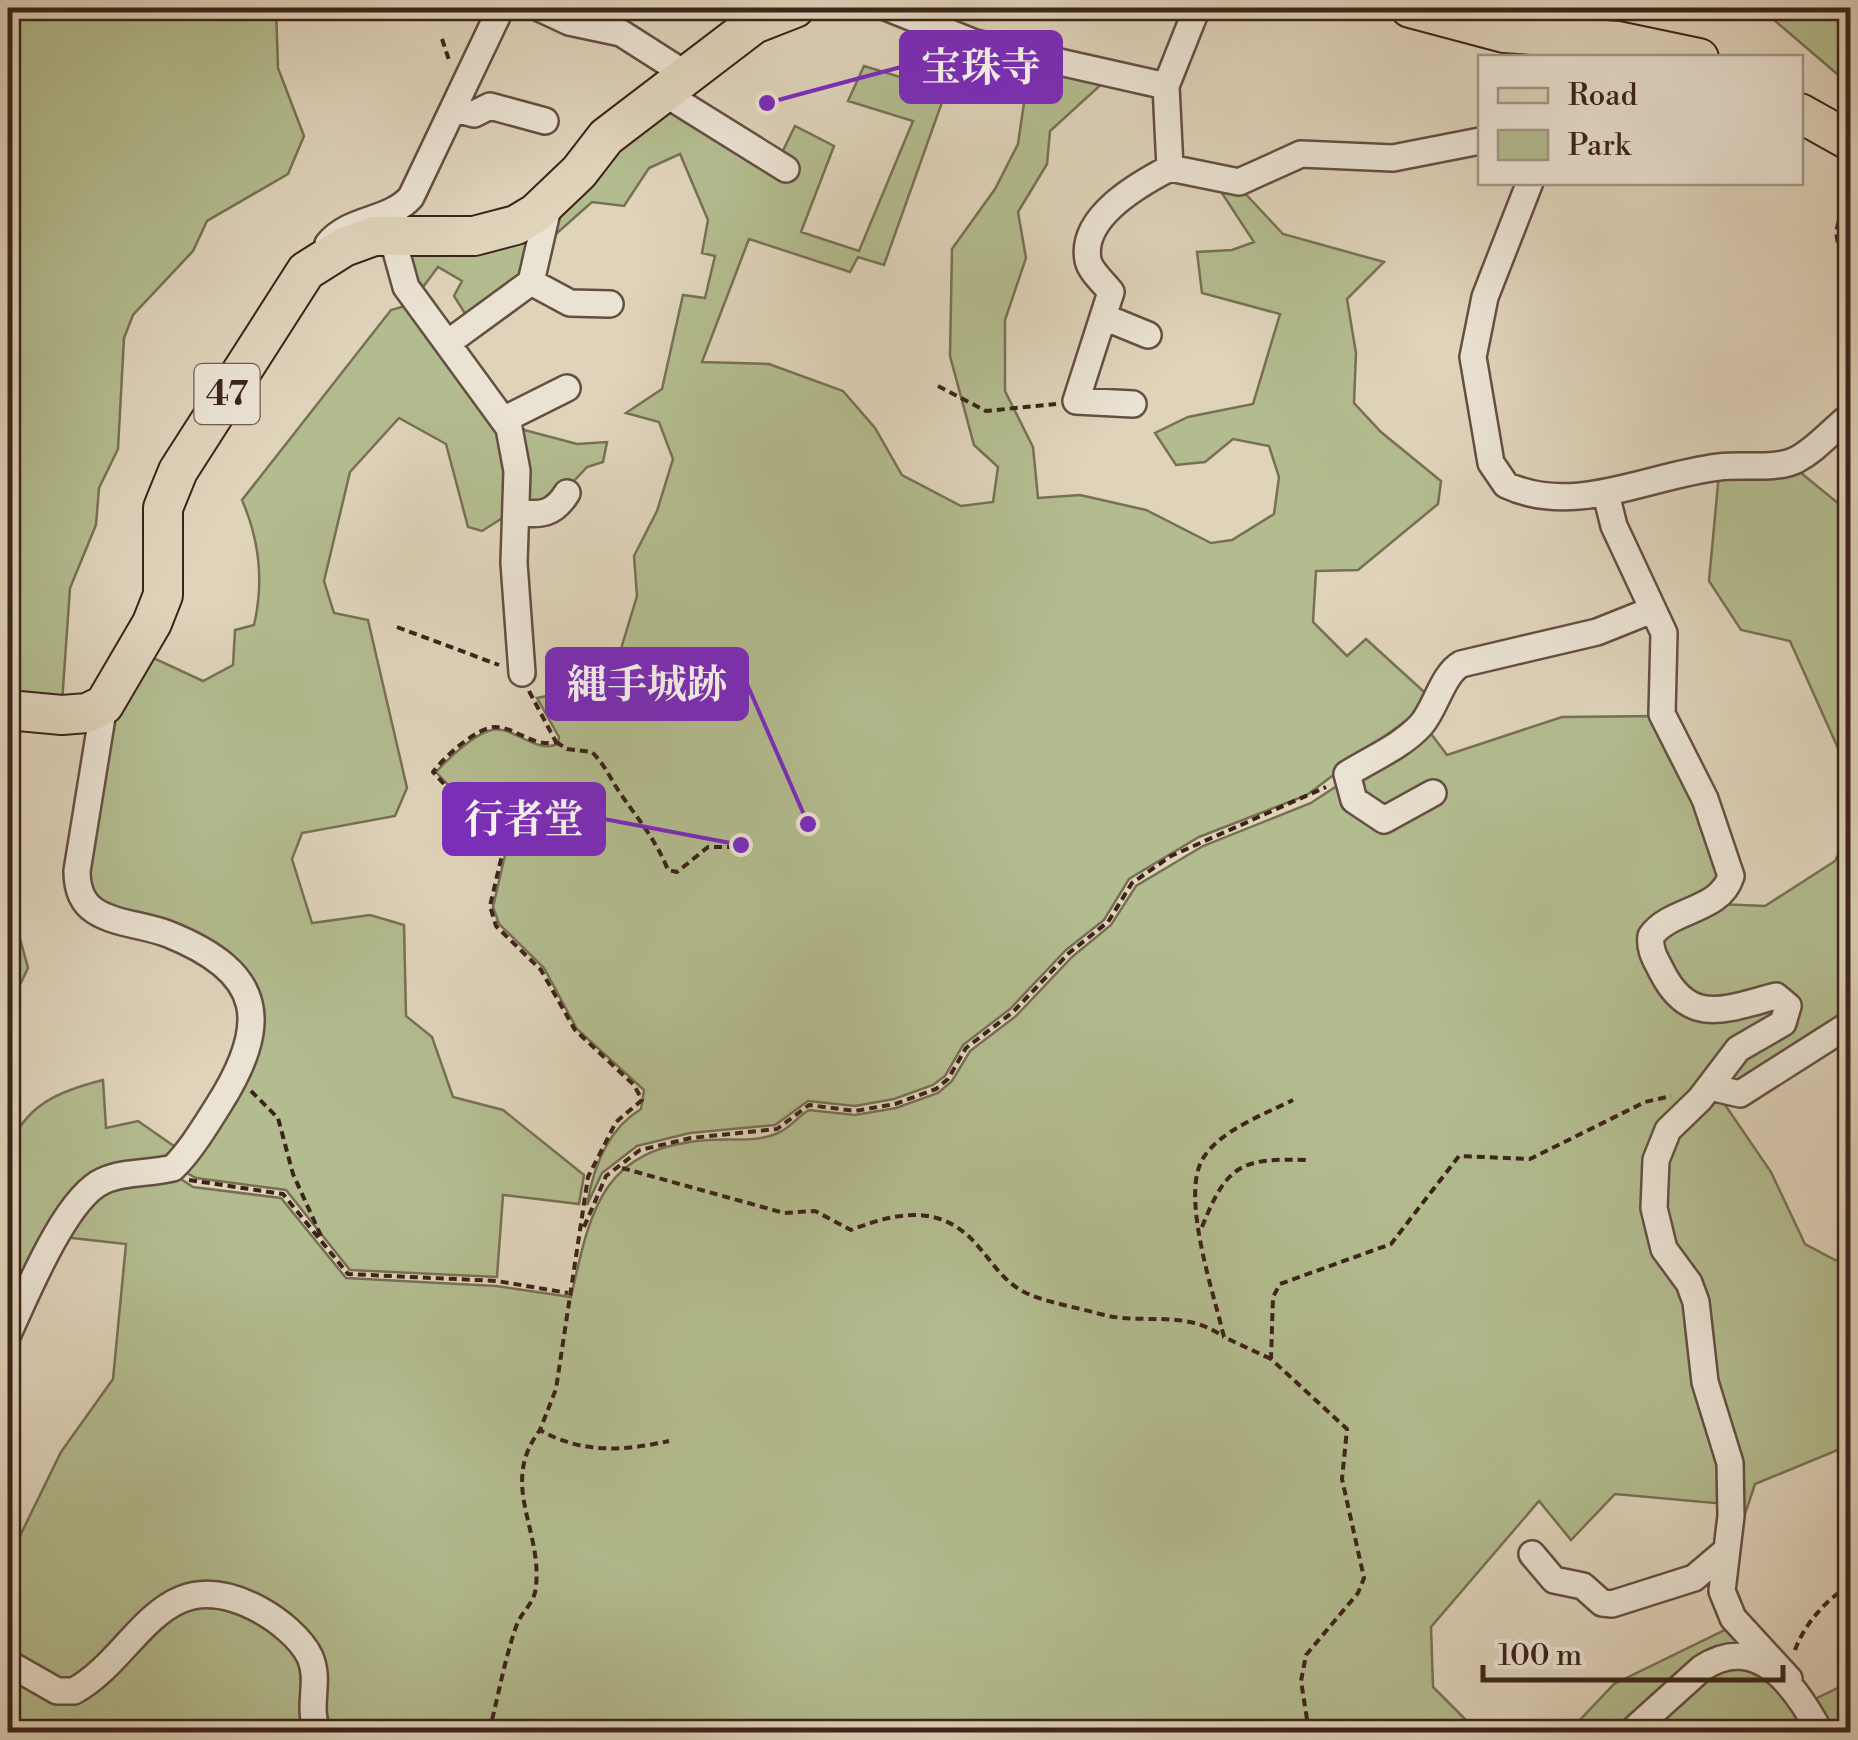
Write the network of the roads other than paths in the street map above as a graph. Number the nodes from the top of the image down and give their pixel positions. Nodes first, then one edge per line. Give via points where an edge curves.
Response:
1 (501, 8) edge
2 (539, 8) edge
3 (795, 8) edge
4 (888, 8) edge
5 (1198, 8) edge
6 (1410, 8) edge
7 (751, 16) edge
8 (1520, 33) edge
9 (1688, 55) edge
10 (677, 86) junction
11 (1166, 86) junction
12 (455, 109) junction
13 (1803, 116) edge
14 (546, 121) dead end
15 (1850, 140) edge
16 (1478, 142) edge
17 (1170, 168) junction
18 (786, 170) dead end
19 (1529, 185) edge
20 (550, 199) junction
21 (391, 233) junction
22 (306, 272) junction
23 (532, 282) junction
24 (610, 304) dead end
25 (1104, 317) junction
26 (1148, 336) dead end
27 (449, 342) junction
28 (567, 388) dead end
29 (1132, 404) dead end
30 (1850, 416) edge
31 (505, 419) junction
32 (567, 493) dead end
33 (1606, 494) junction
34 (517, 512) junction
35 (1652, 610) junction
36 (522, 673) road end
37 (104, 705) junction
38 (8, 710) edge
39 (1433, 793) dead end
40 (1850, 1024) edge
41 (1710, 1087) junction
42 (8, 1334) edge
43 (1727, 1550) junction
44 (1532, 1554) dead end
45 (8, 1664) edge
46 (1789, 1679) junction
47 (318, 1732) edge
48 (1631, 1732) edge
49 (1820, 1732) edge

1 - 12 street
2 - 10 street via 620,33
3 - 7 main road, 47
4 - 11 street via 975,43
5 - 11 street
6 - 8 main road
7 - 10 main road, 47
8 - 9 main road via 1659,46
10 - 18 street
10 - 20 main road, 47 via 606,136
11 - 17 street
12 - 14 street via 474,114 490,106
12 - 22 street via 411,198 339,230
13 - 15 main road
16 - 17 street via 1393,158 1301,154 1239,182
17 - 25 street via 1132,188 1100,221 1088,264 1111,292
19 - 33 street via 1476,325 1474,374 1492,463 1501,481 1520,490
20 - 21 main road, 47 via 494,232
20 - 23 street
21 - 22 main road, 47 via 344,247
21 - 27 street via 406,287
22 - 37 main road, 47 via 178,471 163,508 163,595
23 - 24 street via 570,303
23 - 27 street
25 - 26 street
25 - 29 street via 1076,401
27 - 31 street
28 - 31 street
30 - 33 street via 1793,462 1718,467
31 - 34 street via 516,455
32 - 34 street via 558,508 539,515
33 - 35 street
34 - 36 street
35 - 39 street via 1597,632 1461,664 1416,730 1347,774 1354,800 1384,820
35 - 41 street via 1666,645 1662,714 1705,800 1731,876 1721,894 1660,924 1650,946 1675,997 1688,1006 1721,1009 1776,996 1788,1006 1783,1023 1738,1050
37 - 38 main road via 62,715
37 - 42 street via 78,889 100,914 170,934 208,957 246,993 254,1033 238,1074 173,1168 101,1181 86,1193
40 - 41 street via 1740,1094
41 - 43 street via 1662,1140 1654,1208 1659,1240 1696,1302 1705,1382 1732,1478
43 - 44 street via 1694,1578 1612,1604 1583,1586 1554,1580
43 - 46 street via 1722,1591 1733,1618
45 - 47 street via 57,1691 74,1691 162,1609 189,1598 225,1598 274,1618 303,1646 314,1671
46 - 48 street via 1739,1657 1715,1660
46 - 49 street

